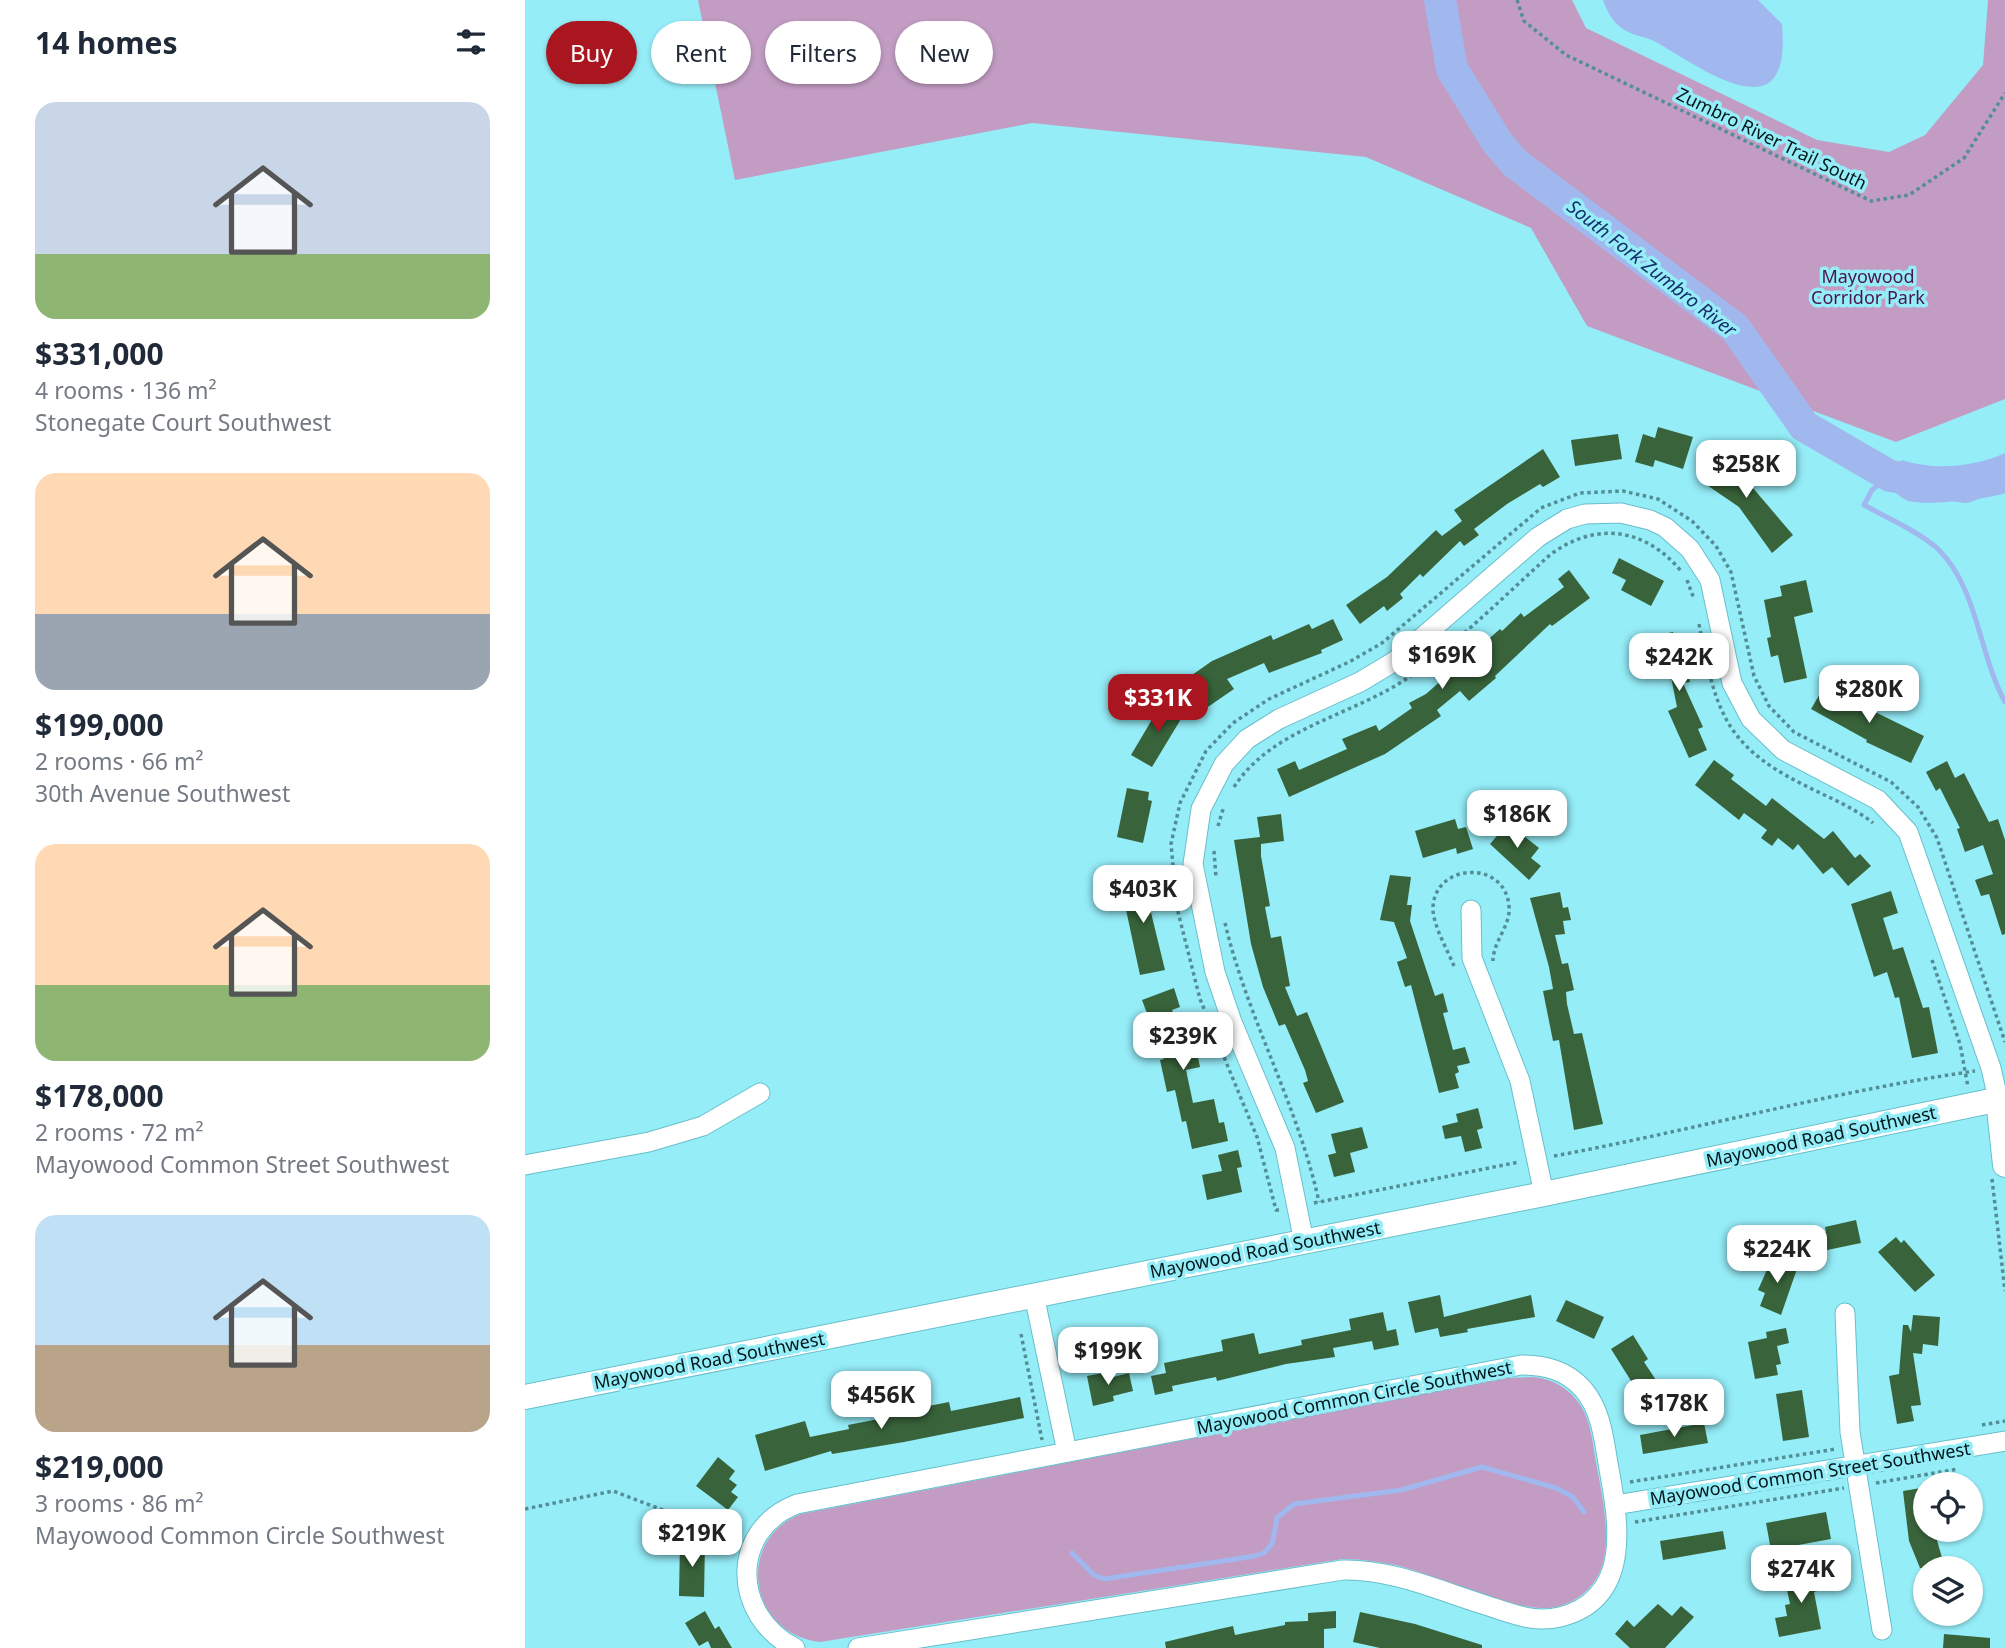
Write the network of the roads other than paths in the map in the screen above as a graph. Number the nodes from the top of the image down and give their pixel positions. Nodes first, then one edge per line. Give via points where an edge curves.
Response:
1 (1471, 910) dead end
2 (760, 1093) dead end
3 (2001, 1099) edge
4 (525, 1165) edge
5 (2005, 1165) edge
6 (1544, 1194) junction
7 (1304, 1242) junction
8 (1034, 1295) junction
9 (1845, 1313) dead end
10 (525, 1397) edge
11 (2005, 1441) edge
12 (1067, 1452) junction
13 (1856, 1476) junction
14 (1615, 1505) junction
15 (1882, 1630) dead end
16 (795, 1648) edge
17 (858, 1648) edge

1 - 6 street via 1472,957 1520,1081
2 - 4 street via 703,1126 649,1142
3 - 5 street
3 - 6 street, Mayowood Road Southwest
3 - 7 street via 1909,832 1878,800 1783,750 1751,719 1732,683 1710,580 1690,549 1650,520 1621,513 1585,514 1538,537 1395,661 1247,739 1224,764 1201,809 1193,864 1215,972 1285,1148
6 - 7 street, Mayowood Road Southwest
7 - 8 street, Mayowood Road Southwest
8 - 10 street, Mayowood Road Southwest
8 - 12 street
9 - 13 street
11 - 13 street, Mayowood Common Street Southwest
12 - 14 street, Mayowood Common Circle Southwest via 1504,1367 1534,1365 1560,1371 1590,1399 1601,1423
12 - 16 street, Mayowood Common Circle Southwest via 781,1510 754,1546 748,1561 747,1590 769,1632
13 - 14 street, Mayowood Common Street Southwest
13 - 15 street
14 - 17 street, Mayowood Common Circle Southwest via 1618,1552 1611,1573 1589,1602 1560,1617 1530,1619 1394,1576 1343,1570

